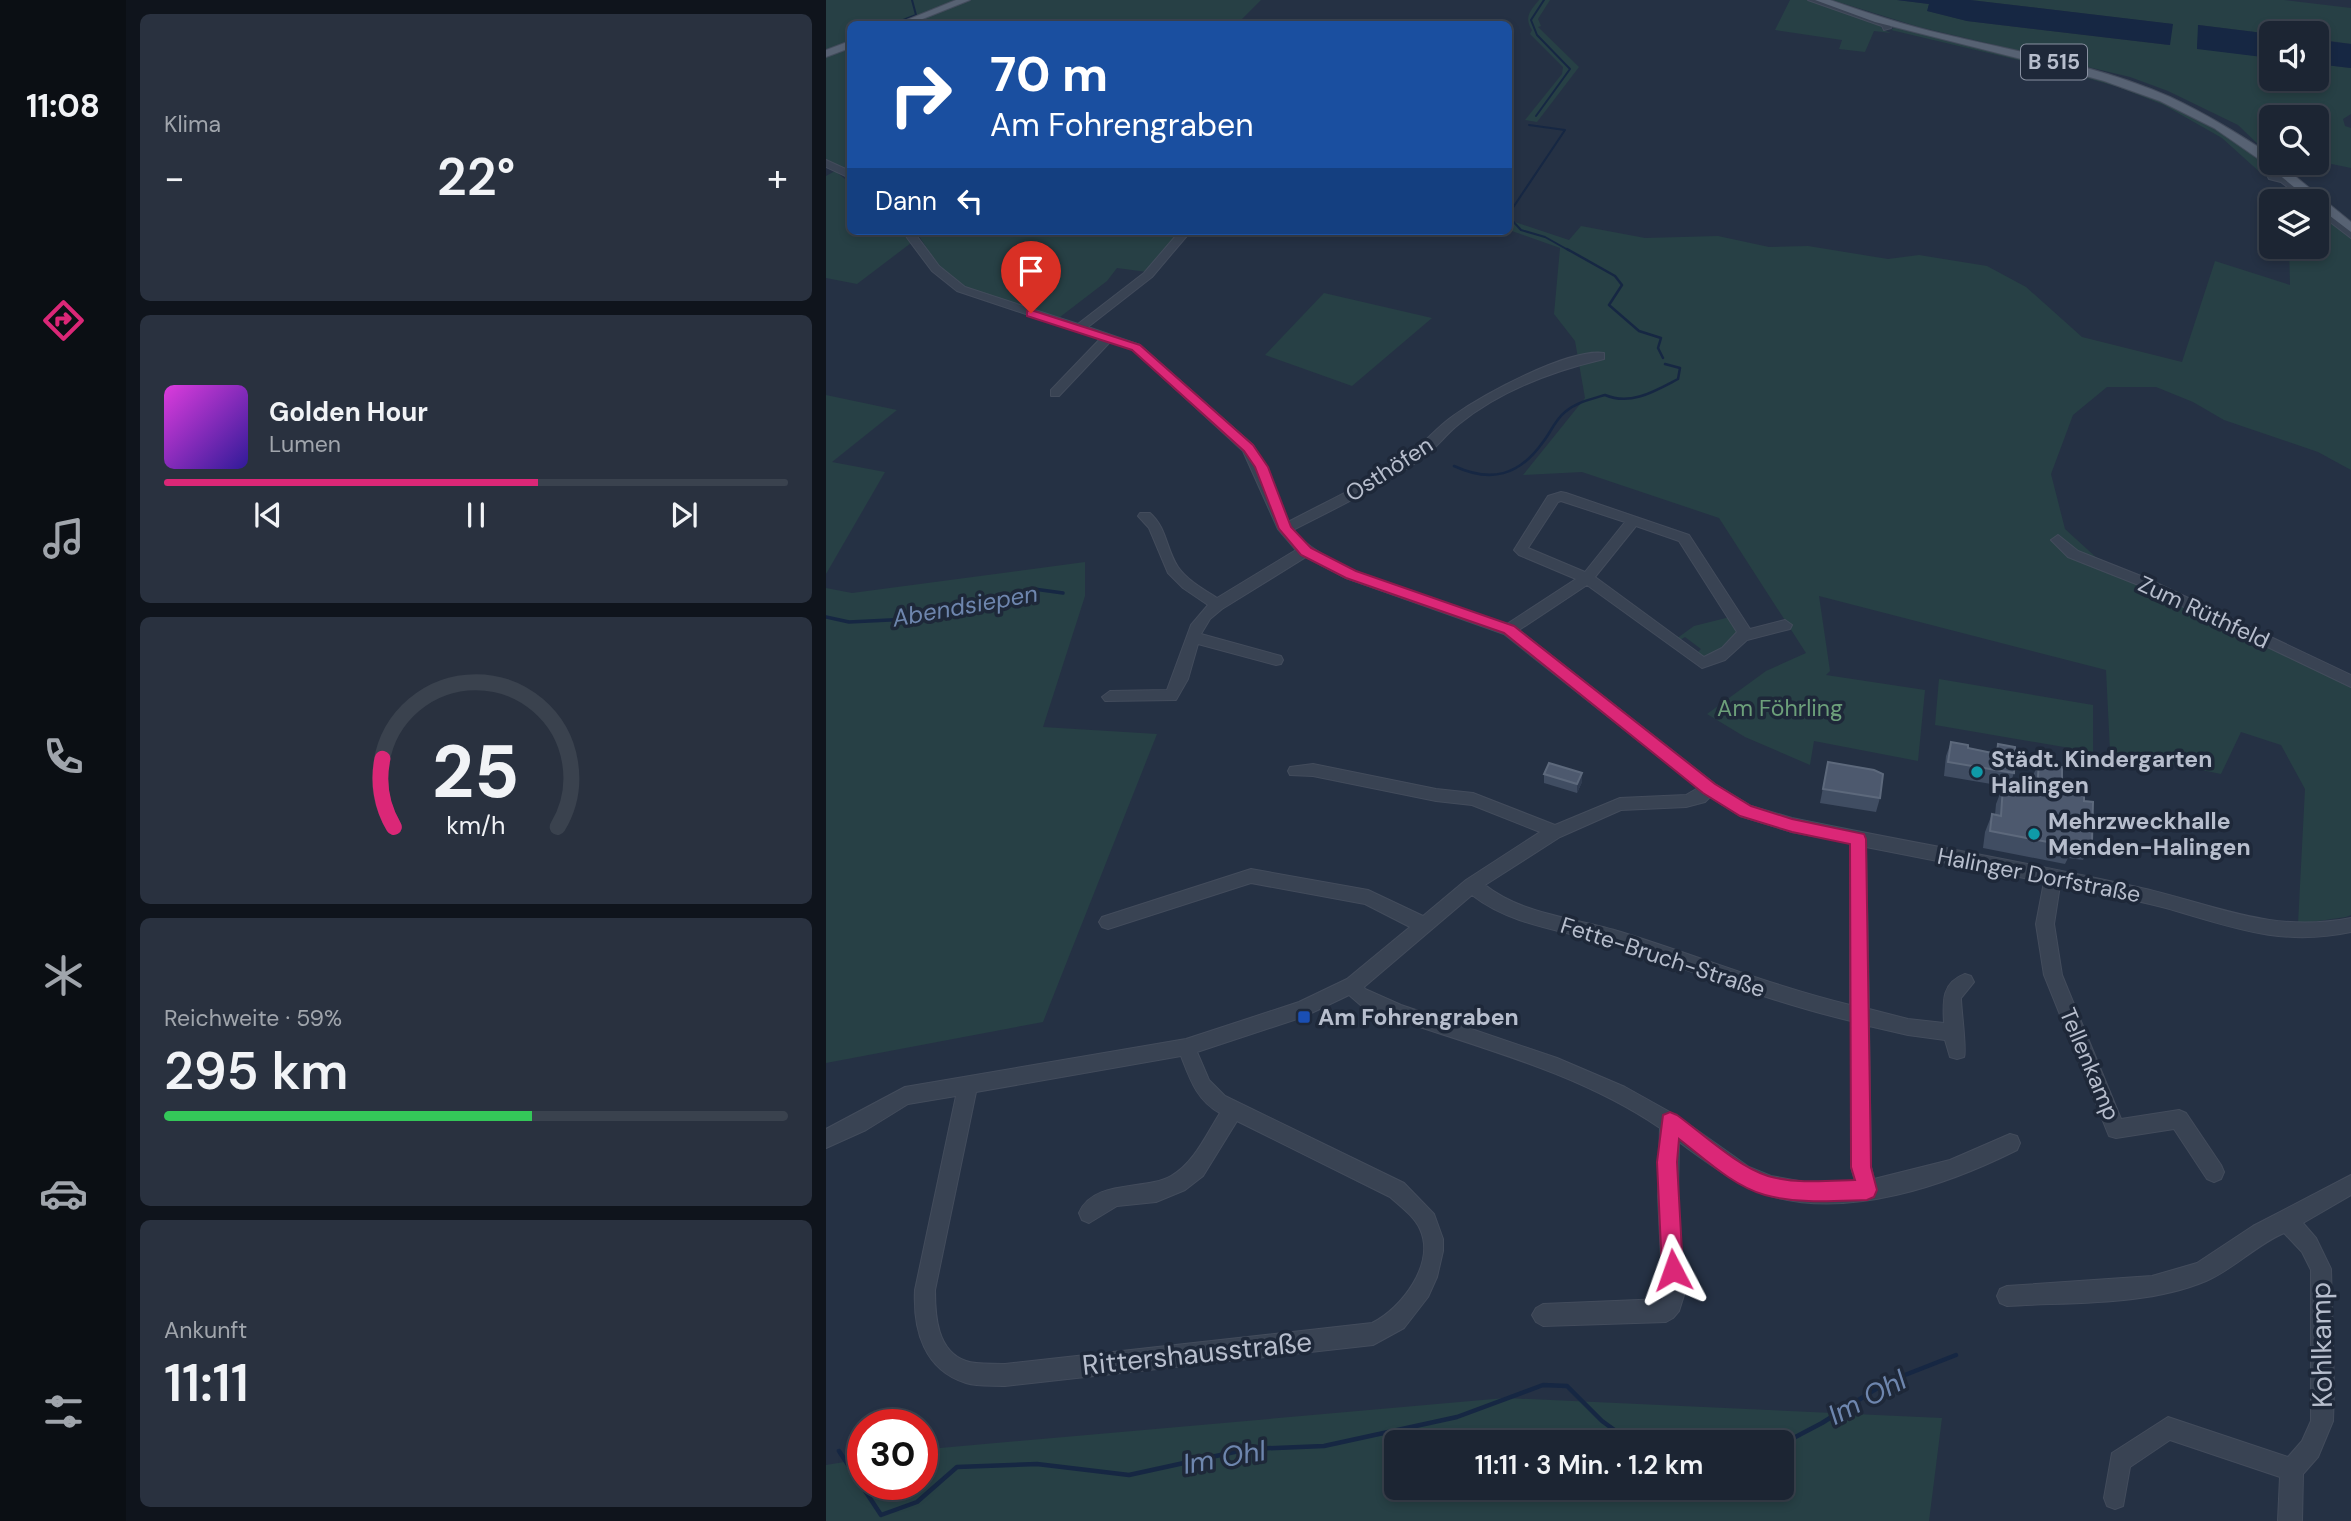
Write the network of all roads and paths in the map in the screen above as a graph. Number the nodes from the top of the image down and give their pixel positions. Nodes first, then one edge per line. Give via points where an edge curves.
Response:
1 (965, 0) edge
2 (1812, 0) edge
3 (1820, 0) edge
4 (910, 21) edge
5 (1887, 28) dead end
6 (847, 45) edge
7 (826, 54) edge
8 (2259, 153) edge
9 (826, 163) edge
10 (847, 174) edge
11 (2288, 175) edge
12 (2273, 177) dead end
13 (2296, 189) edge
14 (2329, 216) edge
15 (2351, 228) edge
16 (911, 235) edge
17 (1183, 235) edge
18 (2351, 235) edge
19 (1080, 328) junction
20 (1108, 337) junction
21 (1600, 356) dead end
22 (1055, 393) dead end
23 (1145, 516) dead end
24 (1634, 520) junction
25 (1285, 529) junction
26 (2058, 540) dead end
27 (1306, 551) junction
28 (1587, 578) junction
29 (1217, 604) junction
30 (1785, 625) dead end
31 (1509, 629) junction
32 (1193, 636) junction
33 (1744, 636) junction
34 (1276, 660) dead end
35 (2351, 681) edge
36 (1110, 697) dead end
37 (1296, 771) dead end
38 (1709, 788) junction
39 (1554, 832) junction
40 (1858, 839) junction
41 (2053, 877) junction
42 (1472, 885) junction
43 (1108, 922) dead end
44 (1424, 925) junction
45 (2351, 925) edge
46 (1965, 982) dead end
47 (1353, 985) junction
48 (1861, 1015) junction
49 (1186, 1047) junction
50 (968, 1086) junction
51 (1233, 1111) junction
52 (1670, 1122) junction
53 (826, 1139) edge
54 (2010, 1143) dead end
55 (2214, 1172) dead end
56 (2351, 1185) edge
57 (1867, 1190) junction
58 (1089, 1213) dead end
59 (2287, 1222) junction
60 (2007, 1296) dead end
61 (1544, 1315) dead end
62 (2292, 1470) junction
63 (2115, 1498) dead end
64 (2290, 1521) edge

1 - 4 main road
2 - 5 street
3 - 8 main road, B 515 via 1886,22 2131,85 2207,118
6 - 7 main road
9 - 10 street
11 - 15 main road, B 515
12 - 13 street
14 - 18 street
16 - 19 street, Halinger Dorfstraße via 930,266 961,289
17 - 19 street via 1149,275
19 - 20 street, Halinger Dorfstraße
20 - 22 street
20 - 25 street, Halinger Dorfstraße via 1136,347 1248,448 1261,467
21 - 25 street, Osthöfen via 1524,381 1457,420 1420,454 1385,476
23 - 29 street via 1155,523 1174,571
24 - 28 street
24 - 28 street via 1569,498 1553,499 1521,550
24 - 33 street via 1688,541
25 - 27 street, Halinger Dorfstraße
26 - 35 street, Zum Rüthfeld via 2073,554 2141,581
27 - 29 street
27 - 31 street, Halinger Dorfstraße via 1351,575
28 - 31 street
28 - 33 street via 1702,663 1712,661
29 - 32 street
30 - 33 street
31 - 38 street, Halinger Dorfstraße
32 - 34 street
32 - 36 street via 1186,667 1171,696
37 - 39 street via 1326,772 1473,799
38 - 39 street via 1686,801 1620,804
38 - 40 street, Halinger Dorfstraße via 1768,820
39 - 42 street
40 - 41 street, Halinger Dorfstraße
40 - 48 street
41 - 45 street, Halinger Dorfstraße via 2276,931 2310,933
41 - 55 street, Tellenkamp via 2045,924 2053,975 2116,1129 2179,1119
42 - 44 street
42 - 48 street, Fette-Bruch-Straße via 1494,902 1528,915 1619,939 1790,998
43 - 44 street via 1251,876 1368,897
44 - 47 street
46 - 48 street, Fette-Bruch-Straße via 1952,995 1955,1042
47 - 49 street via 1303,1009
47 - 52 street via 1370,1002 1543,1062 1619,1093
48 - 57 street via 1861,1167
49 - 50 street
49 - 51 street, Rittershausstraße via 1202,1086
50 - 51 street, Rittershausstraße via 925,1290 924,1315 927,1334 945,1361 967,1372 1005,1375 1373,1334 1395,1323 1429,1274 1430,1228 1418,1209 1397,1190
50 - 53 street via 905,1096
51 - 58 street via 1196,1169 1178,1183 1156,1192 1114,1197
52 - 57 street via 1740,1173 1765,1185 1805,1192
52 - 61 street via 1672,1304 1666,1311
54 - 57 street via 1980,1160
56 - 59 street
59 - 60 street via 2260,1233 2202,1272 2152,1286
59 - 62 street, Kohlkamp via 2309,1245 2320,1269 2323,1389 2322,1421 2310,1449
62 - 63 street via 2168,1428 2120,1461
62 - 64 street

